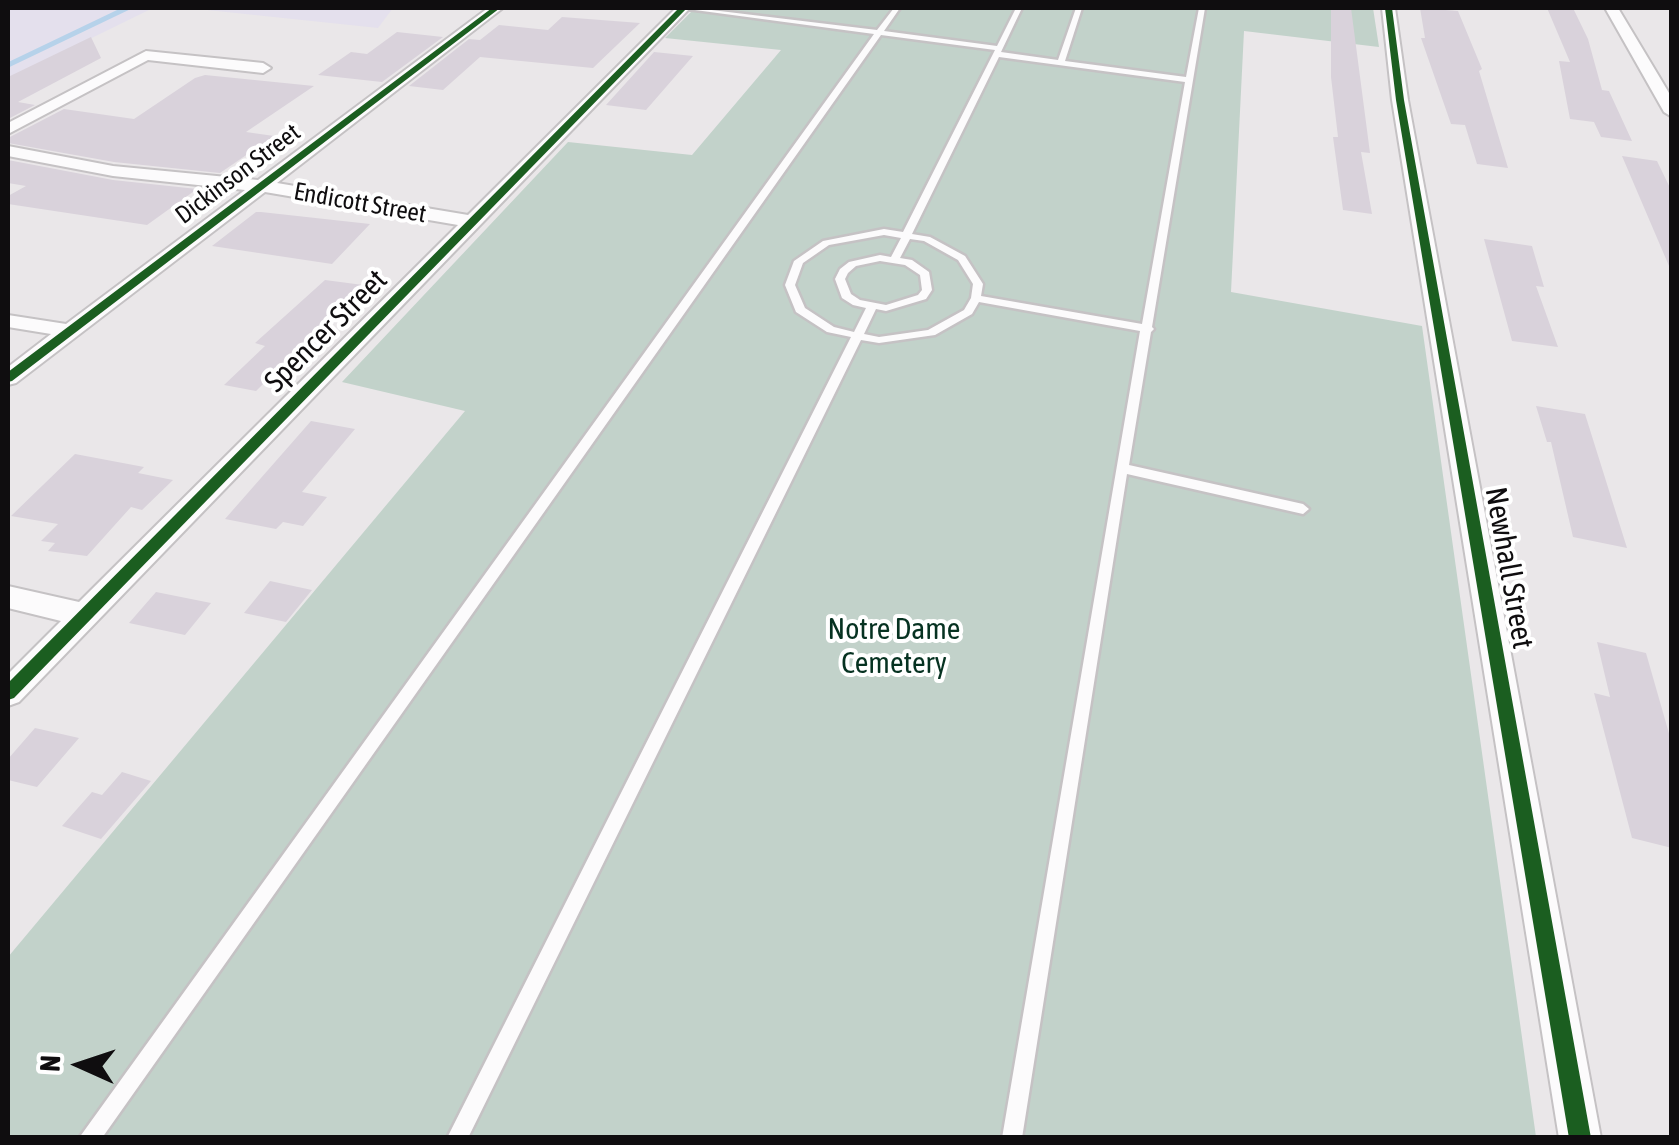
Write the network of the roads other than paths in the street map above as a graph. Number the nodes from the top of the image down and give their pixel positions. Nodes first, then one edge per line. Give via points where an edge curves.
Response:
1 (496, 8) edge
2 (683, 8) edge
3 (897, 8) edge
4 (1019, 8) edge
5 (1079, 8) edge
6 (1202, 8) edge
7 (1388, 8) edge
8 (1611, 8) edge
9 (879, 33) junction
10 (998, 51) junction
11 (1061, 63) junction
12 (263, 68) dead end
13 (1190, 80) junction
14 (1672, 112) edge
15 (8, 129) edge
16 (8, 150) edge
17 (263, 186) junction
18 (475, 222) junction
19 (908, 234) junction
20 (895, 258) junction
21 (976, 298) junction
22 (872, 307) junction
23 (8, 320) edge
24 (1149, 329) junction
25 (70, 331) junction
26 (857, 338) junction
27 (8, 378) edge
28 (1122, 468) junction
29 (1304, 509) dead end
30 (8, 596) edge
31 (84, 615) junction
32 (8, 693) edge
33 (89, 1138) edge
34 (457, 1138) edge
35 (1012, 1138) edge
36 (1580, 1138) edge

1 - 17 street, Dickinson Street
2 - 9 lane
2 - 18 street, Spencer Street
3 - 9 lane
4 - 10 lane
5 - 11 lane
6 - 13 lane
7 - 36 street, Newhall Street
8 - 14 street
9 - 10 lane
9 - 33 lane
10 - 11 lane
10 - 19 lane
11 - 13 lane
12 - 15 street via 146,55
13 - 24 lane
16 - 17 street, Endicott Street via 113,171
17 - 18 street, Endicott Street
17 - 25 street, Dickinson Street
18 - 31 street, Spencer Street
19 - 20 lane
19 - 21 lane via 962,258 978,284
19 - 26 lane via 844,237 811,251 792,272 792,298 800,310
20 - 22 lane via 853,264 840,279 846,296
20 - 22 lane via 925,274 927,290 900,307
21 - 24 lane
21 - 26 lane via 968,312 931,333
22 - 26 lane
23 - 25 street
24 - 28 lane
25 - 27 street, Dickinson Street
26 - 34 lane
28 - 29 lane
28 - 35 lane
30 - 31 street
31 - 32 street, Spencer Street

